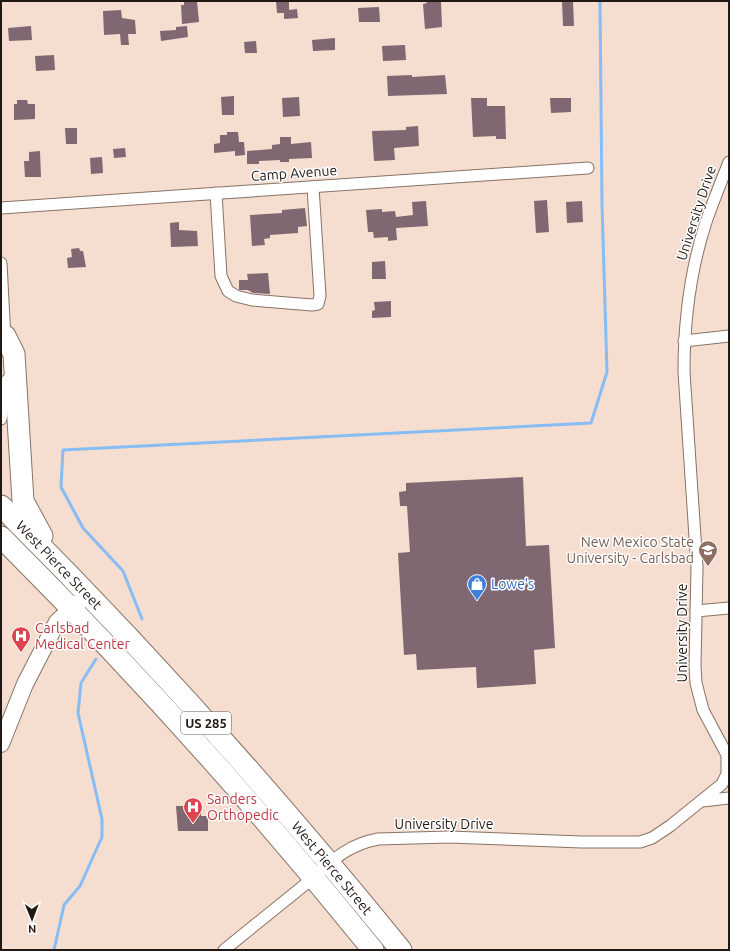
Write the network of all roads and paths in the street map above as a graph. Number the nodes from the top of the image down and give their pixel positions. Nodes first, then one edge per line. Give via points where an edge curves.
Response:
1 (729, 162) edge
2 (588, 168) dead end
3 (313, 187) junction
4 (216, 194) junction
5 (1, 208) edge
6 (1, 263) edge
7 (5, 336) junction
8 (729, 336) edge
9 (684, 341) junction
10 (1, 419) edge
11 (1, 506) edge
12 (1, 537) edge
13 (54, 559) junction
14 (80, 601) junction
15 (729, 608) edge
16 (696, 610) junction
17 (1, 744) edge
18 (728, 774) edge
19 (729, 798) edge
20 (702, 801) junction
21 (329, 862) junction
22 (314, 877) junction
23 (224, 950) edge
24 (373, 950) edge
25 (401, 950) edge

1 - 9 street, University Drive via 700,243 688,295
2 - 3 street, Camp Avenue
3 - 4 street, Camp Avenue
3 - 4 street via 320,296 318,304 312,305 252,300 240,298 228,291 221,276
4 - 5 street, Camp Avenue
6 - 7 street
7 - 10 street via 7,384
7 - 13 highway via 14,354 23,501
8 - 9 street
9 - 16 street, University Drive via 697,567
11 - 13 highway, West Pierce Street / US 285
12 - 14 highway, West Pierce Street / US 285
13 - 14 highway, West Pierce Street / US 285
14 - 17 street via 57,622 25,684
14 - 21 highway, West Pierce Street / US 285 via 170,682
14 - 22 highway, West Pierce Street / US 285 via 185,731
15 - 16 street
16 - 18 street, University Drive via 695,666 698,695 709,724 727,755
18 - 20 street, University Drive via 722,784
19 - 20 street
20 - 21 street, University Drive via 652,838 640,842 449,837 378,839 356,845
21 - 22 street, University Drive
21 - 25 highway, West Pierce Street / US 285
22 - 23 street, University Drive
22 - 24 highway, West Pierce Street / US 285

